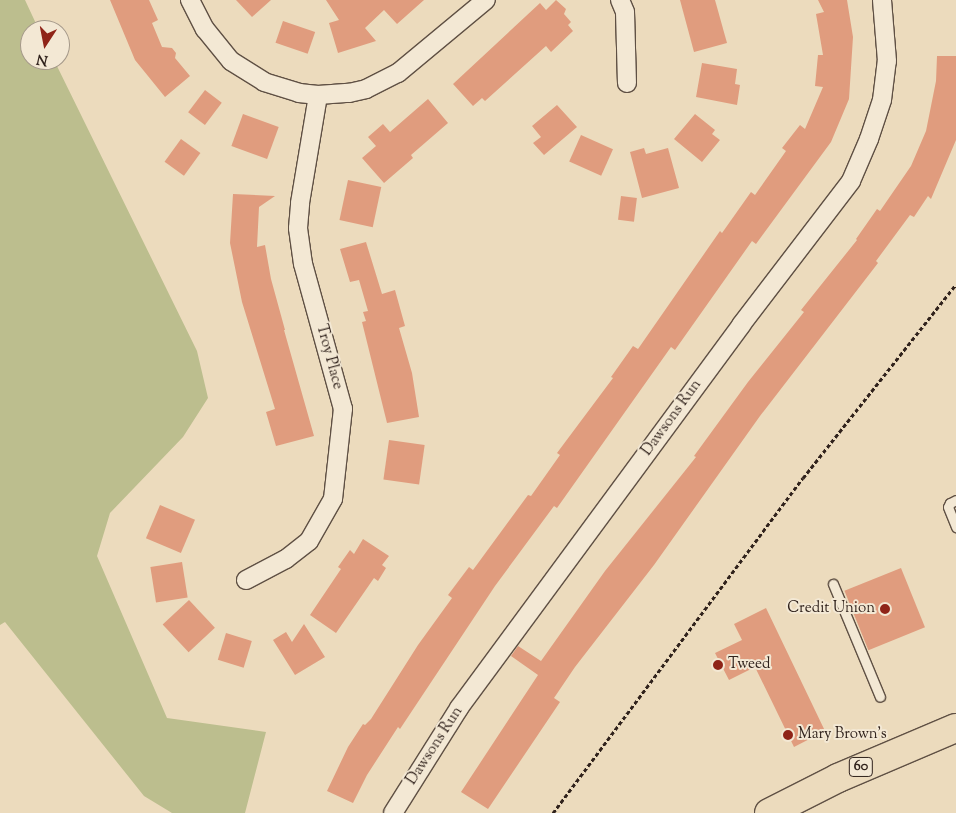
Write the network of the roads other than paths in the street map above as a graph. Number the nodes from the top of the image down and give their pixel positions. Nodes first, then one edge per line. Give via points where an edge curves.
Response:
1 (190, 0) edge
2 (486, 0) edge
3 (620, 0) edge
4 (882, 0) edge
5 (627, 83) dead end
6 (318, 95) junction
7 (956, 500) edge
8 (956, 527) edge
9 (246, 580) dead end
10 (833, 584) dead end
11 (880, 697) dead end
12 (956, 728) edge
13 (393, 813) edge
14 (769, 813) edge

1 - 6 street via 205,29 231,61 264,82 299,93
2 - 6 street via 398,73 366,89
3 - 5 street via 625,12
4 - 13 street, Dawsons Run via 886,61 882,100 870,139 851,180 459,708
6 - 9 street, Troy Place via 298,228 303,264 343,409 333,499 309,541 286,559
7 - 8 lane via 948,508
10 - 11 lane
12 - 14 main road, 60 via 838,778

